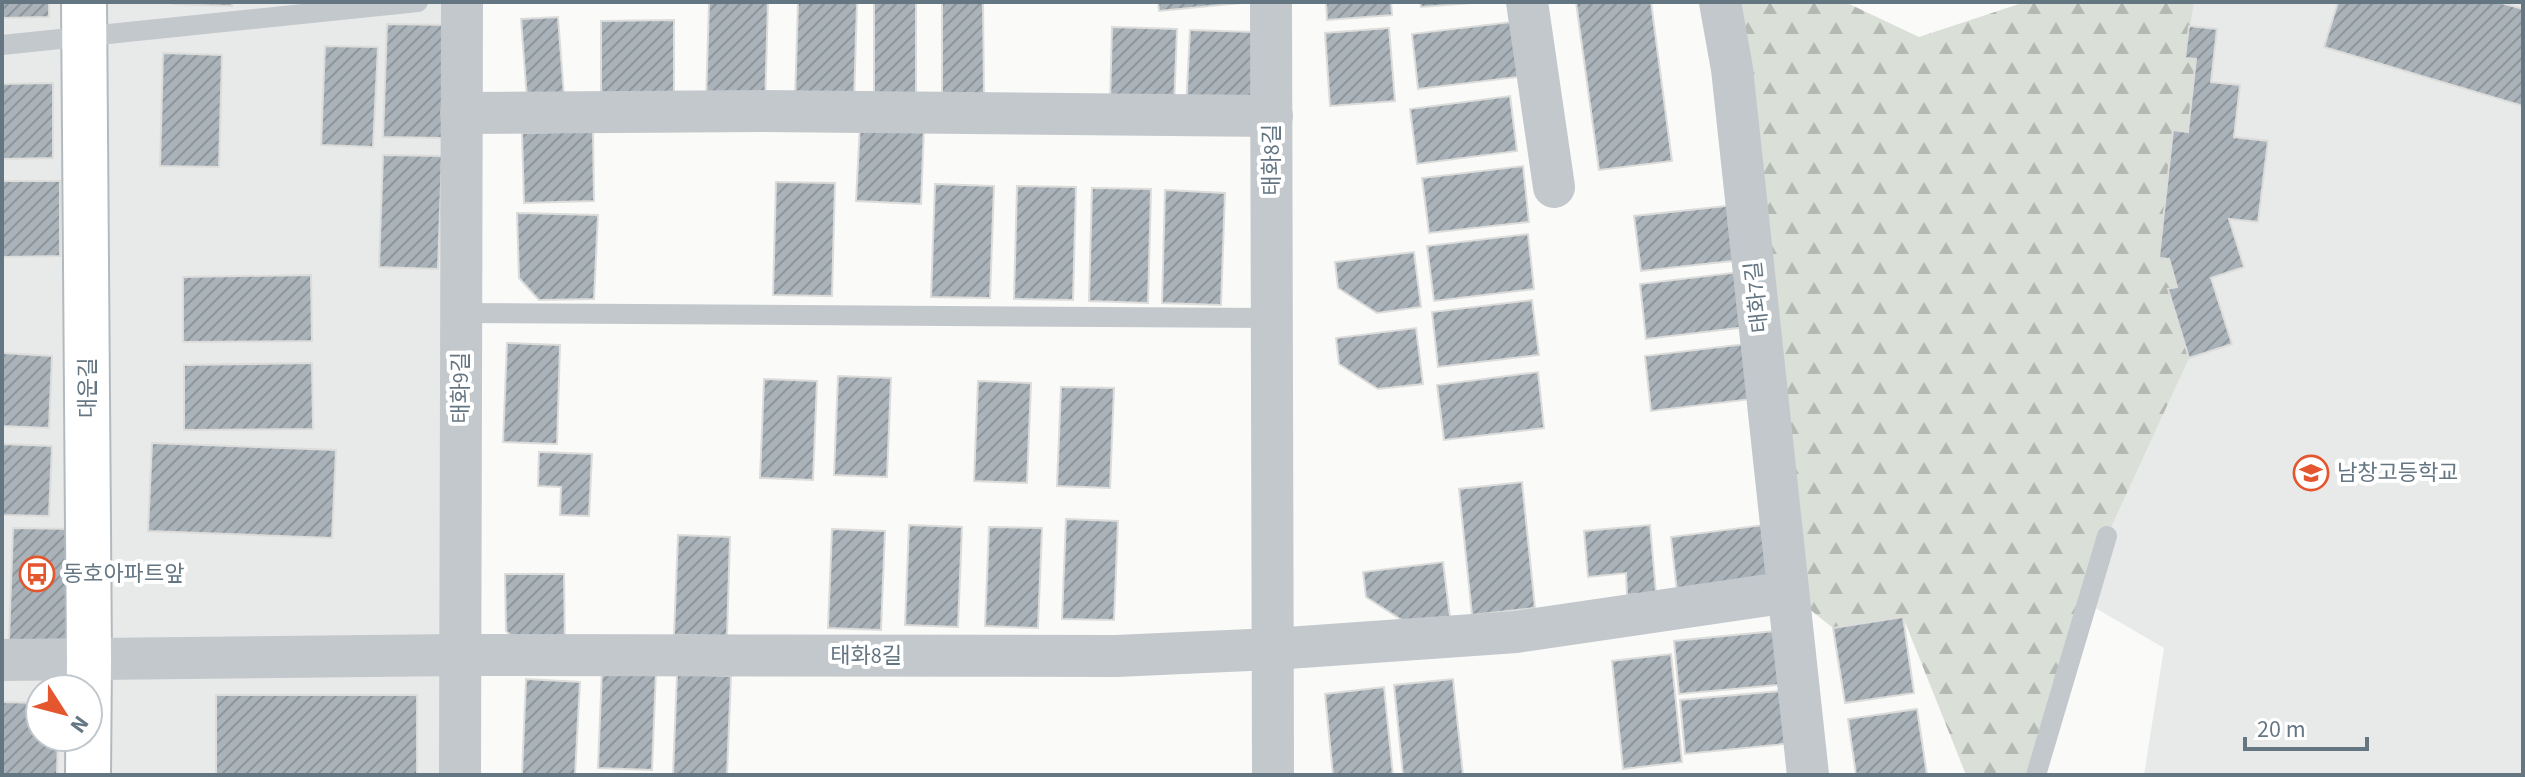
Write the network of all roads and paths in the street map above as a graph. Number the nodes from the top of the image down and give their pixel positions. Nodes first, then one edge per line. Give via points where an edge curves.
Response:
1 (418, 2) edge
2 (462, 2) edge
3 (1271, 2) edge
4 (1527, 2) edge
5 (1720, 2) edge
6 (84, 19) edge
7 (2, 45) edge
8 (461, 113) junction
9 (1272, 116) junction
10 (1554, 187) dead end
11 (461, 313) junction
12 (1272, 318) junction
13 (2107, 536) dead end
14 (1788, 592) junction
15 (1273, 649) junction
16 (460, 655) junction
17 (89, 659) junction
18 (2, 660) edge
19 (88, 775) edge
20 (460, 775) edge
21 (1273, 775) edge
22 (1808, 775) edge
23 (2036, 775) edge

1 - 6 lane
2 - 8 street, 태화9길
3 - 9 street, 태화8길
4 - 10 street
5 - 14 street, 태화7길 via 1732,69
6 - 7 lane
6 - 17 street, 대운길
8 - 9 street
8 - 11 street, 태화9길
9 - 12 street, 태화8길
11 - 12 lane
11 - 16 street, 태화9길
12 - 15 street, 태화8길
13 - 23 lane
14 - 15 street via 1516,632
14 - 22 street, 태화7길
15 - 16 street, 태화8길 via 1116,656
15 - 21 street, 태화8길
16 - 17 street, 태화8길
16 - 20 street, 태화9길
17 - 18 street, 태화8길
17 - 19 street, 대운길

